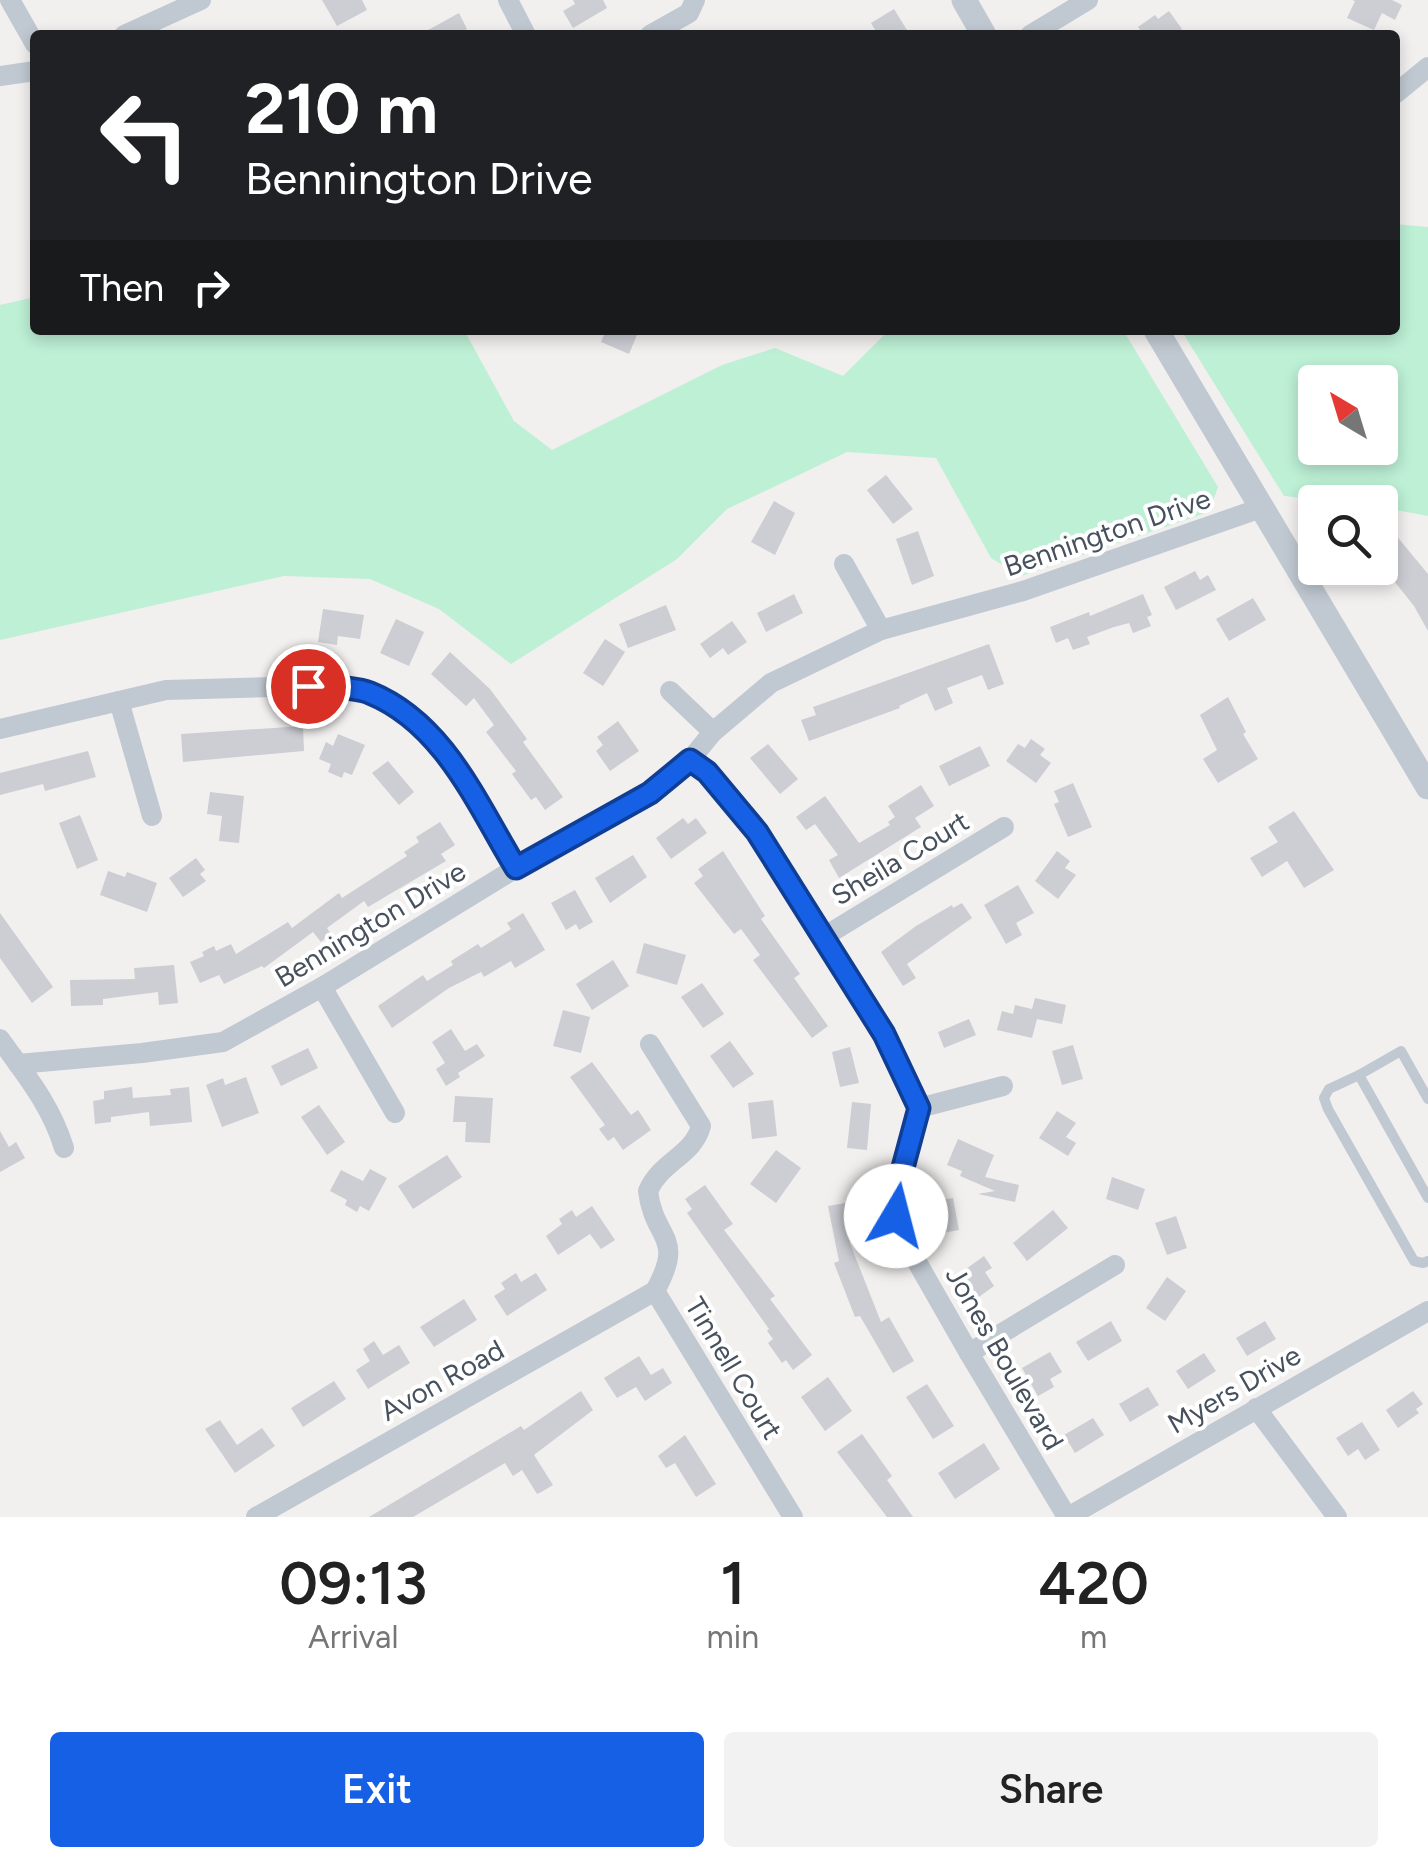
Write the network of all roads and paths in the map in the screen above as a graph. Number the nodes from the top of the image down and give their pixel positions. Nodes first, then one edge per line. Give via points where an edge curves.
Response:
1 (10, 0) edge
2 (201, 0) edge
3 (508, 0) edge
4 (695, 0) edge
5 (964, 0) edge
6 (1088, 0) edge
7 (135, 30) edge
8 (523, 30) edge
9 (659, 30) edge
10 (981, 30) edge
11 (1038, 30) edge
12 (30, 35) edge
13 (1428, 67) edge
14 (30, 72) edge
15 (0, 76) edge
16 (1400, 90) edge
17 (1159, 335) edge
18 (1261, 508) junction
19 (844, 564) dead end
20 (881, 630) junction
21 (670, 691) dead end
22 (119, 701) junction
23 (0, 729) edge
24 (712, 732) junction
25 (690, 760) junction
26 (1428, 786) edge
27 (152, 816) dead end
28 (1004, 827) dead end
29 (516, 868) junction
30 (825, 936) junction
31 (322, 987) junction
32 (0, 1038) edge
33 (650, 1044) dead end
34 (18, 1064) junction
35 (1359, 1075) junction
36 (1003, 1086) dead end
37 (1428, 1099) edge
38 (919, 1108) junction
39 (395, 1113) dead end
40 (64, 1148) dead end
41 (1428, 1198) edge
42 (1428, 1261) edge
43 (1115, 1266) dead end
44 (655, 1292) junction
45 (1428, 1310) edge
46 (969, 1353) junction
47 (1256, 1408) junction
48 (256, 1517) edge
49 (793, 1517) edge
50 (1068, 1517) edge
51 (1337, 1517) edge

1 - 12 street
2 - 7 street
3 - 8 street
4 - 9 street via 689,13
5 - 10 street
6 - 11 street
13 - 16 street
14 - 15 street
17 - 18 street
18 - 20 street, Bennington Drive via 1024,591
18 - 26 street
19 - 20 street
20 - 24 street, Bennington Drive via 771,683
21 - 24 street
22 - 23 street
22 - 27 street
22 - 29 street via 166,690 308,686 368,692 424,728 451,760
24 - 25 street, Bennington Drive
25 - 29 street, Bennington Drive via 650,793
25 - 30 street via 757,832
28 - 30 street, Sheila Court
29 - 31 street, Bennington Drive
30 - 38 street
31 - 34 street, Bennington Drive via 223,1042
31 - 39 street
32 - 34 street
33 - 44 street, Tinnell Court via 701,1126 696,1142 648,1190 671,1252
34 - 40 street via 55,1120
35 - 37 lane via 1401,1051
35 - 41 lane
35 - 42 lane via 1329,1089 1328,1109 1414,1260
36 - 38 street
38 - 46 street, Jones Boulevard via 896,1216
43 - 46 street
44 - 48 street, Avon Road
44 - 49 street, Tinnell Court
45 - 47 street, Myers Drive
46 - 50 street, Jones Boulevard
47 - 50 street, Myers Drive
47 - 51 street

